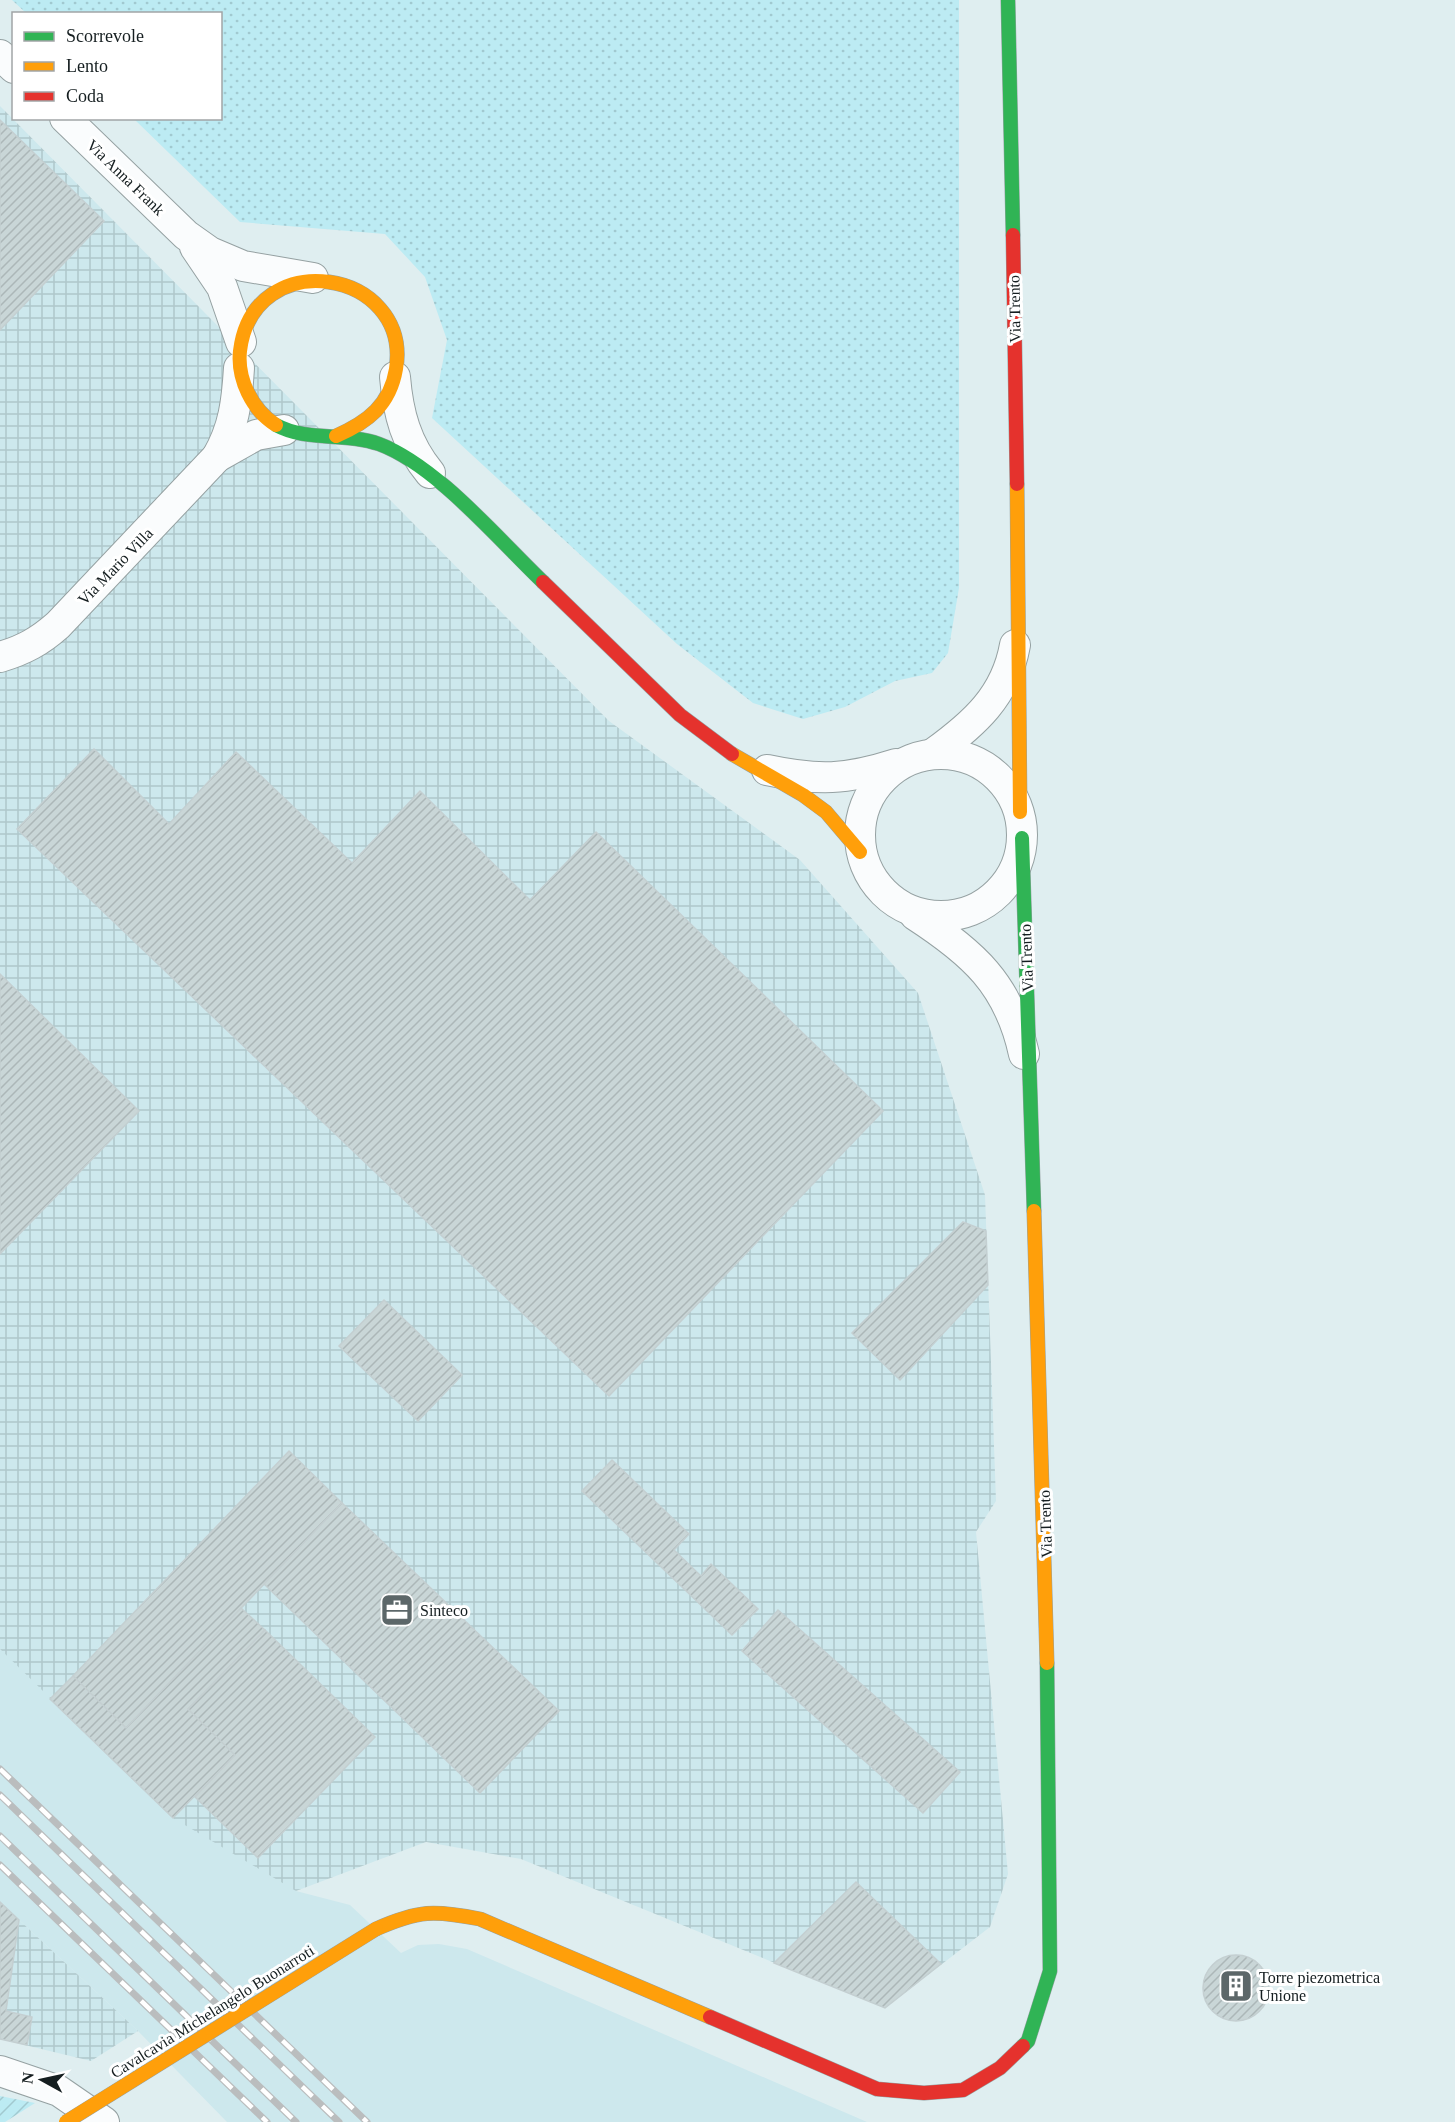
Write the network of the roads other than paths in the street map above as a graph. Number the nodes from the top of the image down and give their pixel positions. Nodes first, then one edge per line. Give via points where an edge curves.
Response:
1 (1008, 0) edge
2 (0, 56) edge
3 (12, 67) edge
4 (67, 120) edge
5 (186, 235) junction
6 (313, 278) junction
7 (240, 355) junction
8 (395, 377) junction
9 (284, 430) junction
10 (336, 436) junction
11 (217, 457) junction
12 (432, 475) junction
13 (1020, 619) junction
14 (0, 657) edge
15 (921, 757) junction
16 (757, 767) junction
17 (1021, 825) junction
18 (860, 852) junction
19 (910, 912) junction
20 (1029, 1077) junction
21 (825, 2067) joint
22 (0, 2071) edge
23 (66, 2122) edge
24 (104, 2122) edge

1 - 13 street, Via Trento
2 - 3 street
4 - 5 street, Via Anna Frank
5 - 6 street, Via Anna Frank via 229,262
5 - 7 street, Via Anna Frank via 222,287
6 - 7 street via 288,284 266,298 249,318
6 - 8 street via 339,281 363,292 382,310 394,333 398,359
7 - 9 street via 247,393 262,415
7 - 11 street, Via Mario Villa via 235,418
8 - 10 street via 380,408 360,426
8 - 12 street via 404,430 416,456
9 - 10 street via 310,438
9 - 11 street, Via Mario Villa via 256,435
10 - 12 street via 361,439 388,449 413,460
11 - 14 street, Via Mario Villa via 58,625 41,640
12 - 16 street via 680,715 719,747
13 - 15 street, Via Trento via 1013,656 996,698 968,729
13 - 17 street, Via Trento
15 - 16 street via 859,776 831,778 799,777
15 - 17 street, Via Trento via 962,756 987,767 1007,787
15 - 18 street, Via Trento via 885,776 868,798 859,825
16 - 18 street via 826,812
17 - 19 street, Via Trento via 1018,864 1005,886 986,904 935,918
17 - 20 street, Via Trento
18 - 19 street, Via Trento via 876,885 887,898
19 - 20 street, Via Trento via 953,940 990,974 1014,1021
20 - 21 street, Via Trento via 1046,1563 1050,1971 1028,2041 1000,2068 963,2090 924,2093 877,2089
21 - 23 street, Cavalcavia Michelangelo Buonarroti, bridge via 480,1919 448,1913 410,1914 376,1929
22 - 24 street via 59,2091

